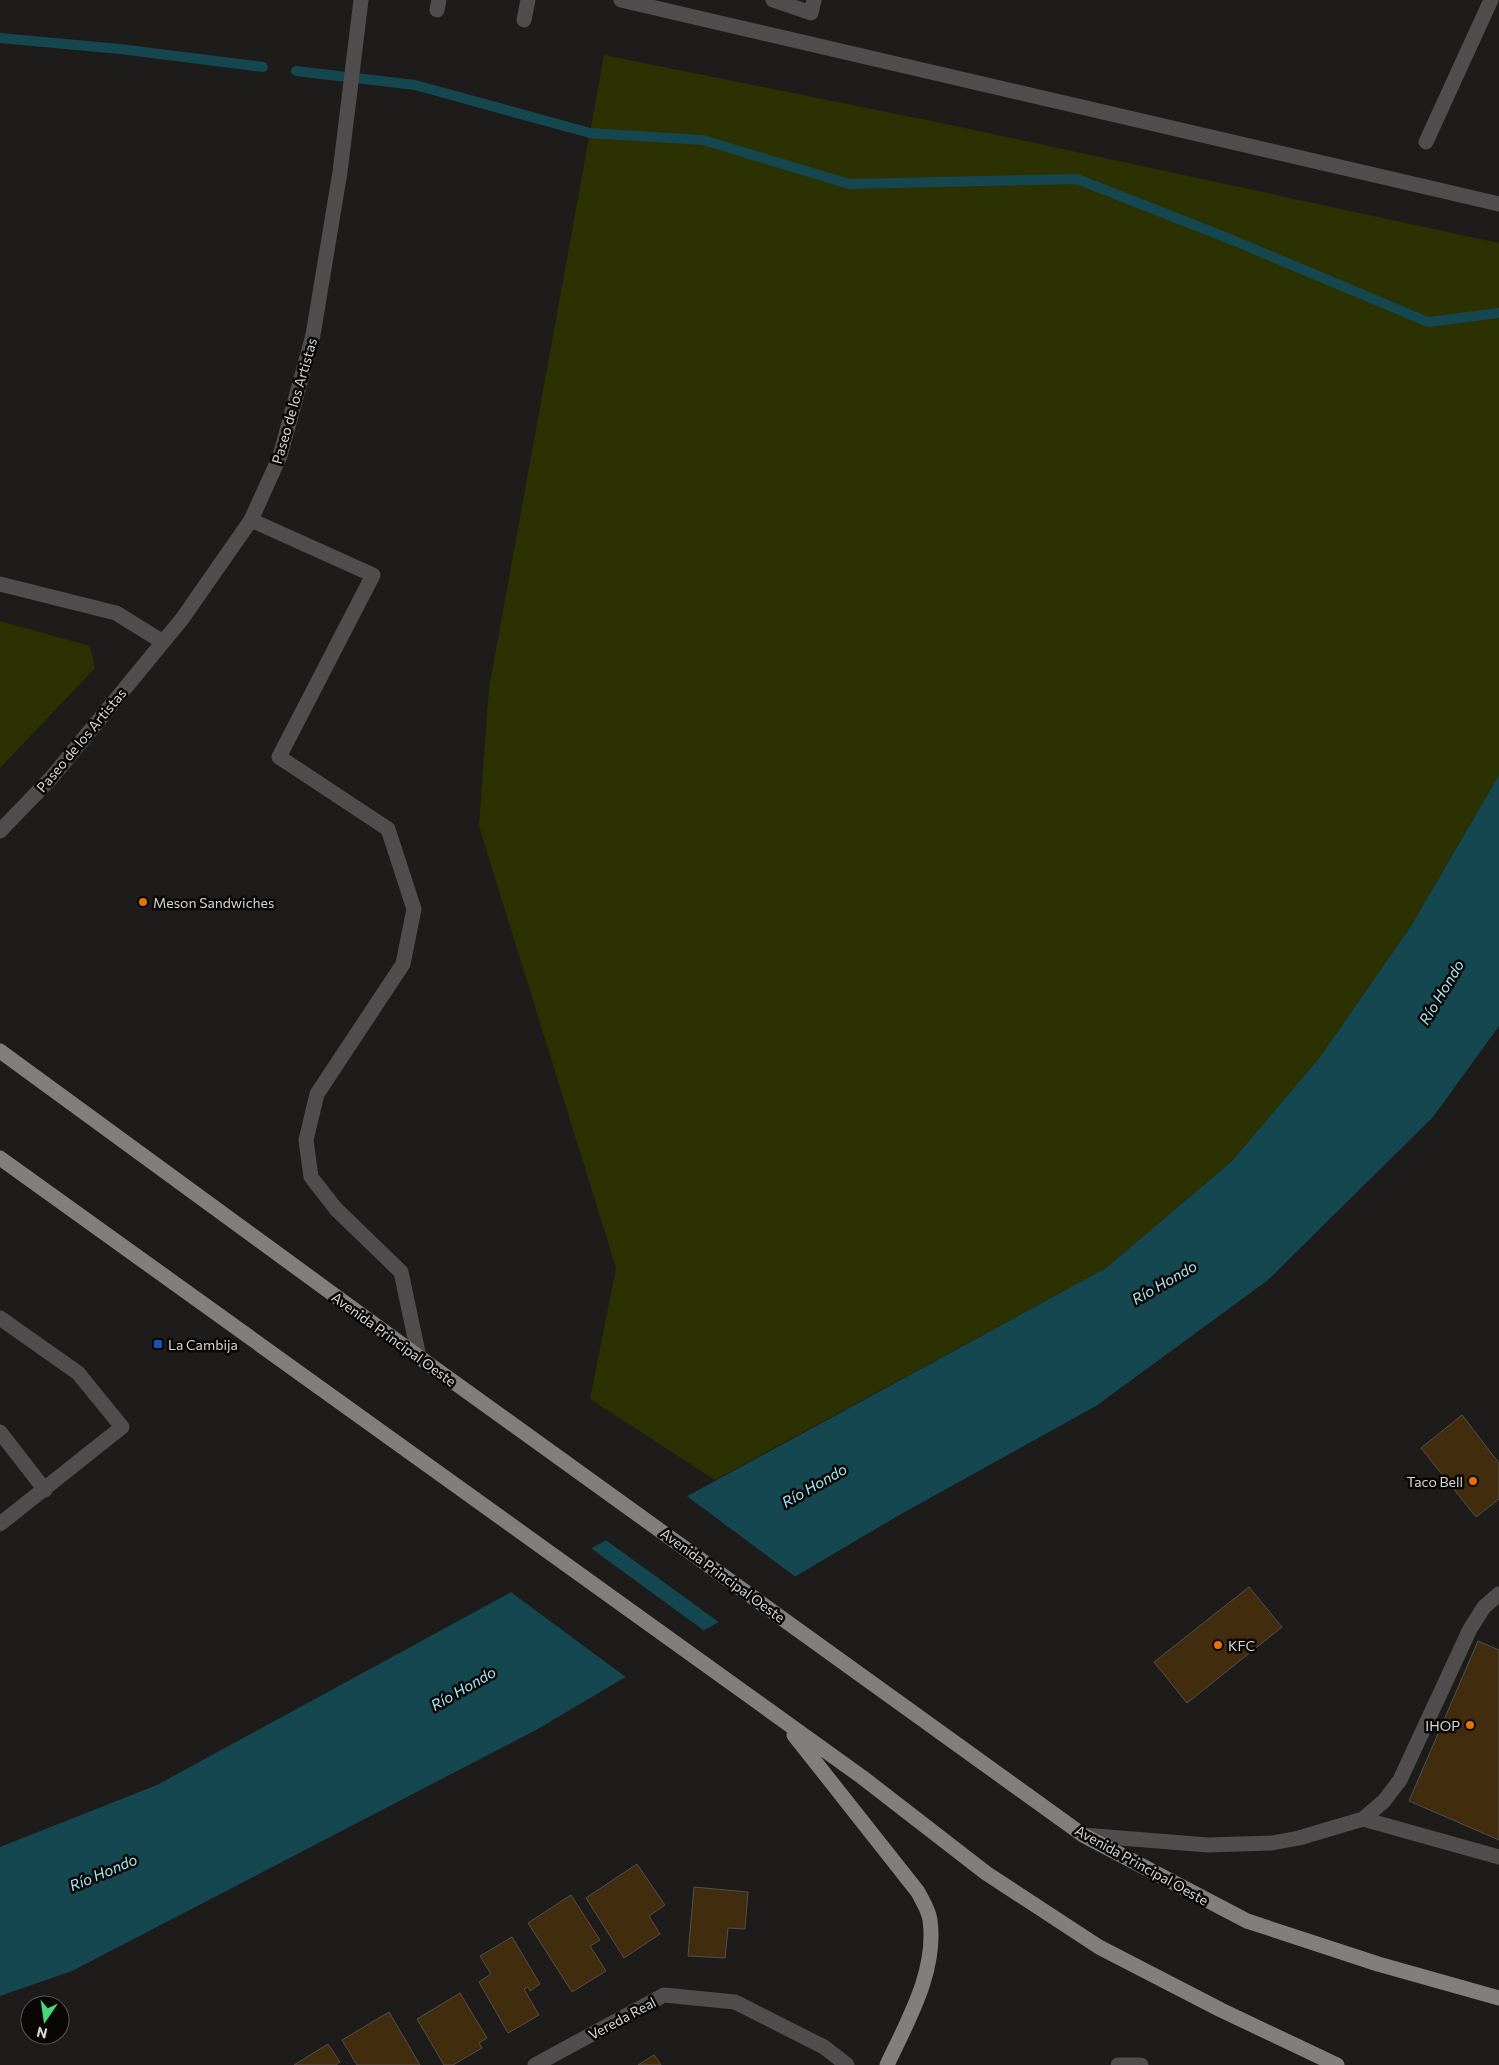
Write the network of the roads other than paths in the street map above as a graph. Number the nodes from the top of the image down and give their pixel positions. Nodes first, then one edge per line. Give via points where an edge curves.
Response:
1 (361, 0) edge
2 (528, 0) edge
3 (621, 0) edge
4 (773, 0) edge
5 (814, 0) edge
6 (1491, 0) edge
7 (524, 20) dead end
8 (1426, 142) dead end
9 (1499, 204) edge
10 (251, 520) junction
11 (0, 584) edge
12 (164, 642) junction
13 (0, 832) edge
14 (0, 1051) edge
15 (0, 1158) edge
16 (0, 1318) edge
17 (419, 1357) junction
18 (0, 1432) edge
19 (45, 1490) junction
20 (0, 1524) edge
21 (1499, 1594) edge
22 (782, 1720) junction
23 (1363, 1819) junction
24 (1084, 1835) junction
25 (1499, 1857) edge
26 (1499, 1998) edge
27 (535, 2065) edge
28 (847, 2065) edge
29 (887, 2065) edge
30 (1118, 2065) edge
31 (1141, 2065) edge
32 (1337, 2065) edge

1 - 10 street, Paseo de los Artistas via 340,172 313,335 280,456
2 - 7 street
3 - 9 street
4 - 5 street via 811,13
6 - 8 street
10 - 12 street, Paseo de los Artistas
10 - 17 street via 372,575 279,757 388,830 414,910 403,964 316,1094 306,1140 311,1177 336,1208 401,1272
11 - 12 street via 116,613
12 - 13 street, Paseo de los Artistas via 52,777
14 - 17 main road, Avenida Principal Oeste
15 - 22 main road
16 - 19 street via 78,1373 122,1427
17 - 24 main road, Avenida Principal Oeste
18 - 19 street
19 - 20 street
21 - 23 street via 1484,1607 1470,1629 1400,1780 1384,1801
22 - 29 main road via 918,1892 930,1919 930,1962
22 - 32 main road via 986,1873 1099,1947
23 - 24 street via 1272,1843 1208,1845
23 - 25 street
24 - 26 main road, Avenida Principal Oeste via 1246,1921 1378,1964
27 - 28 street, Vereda Real via 664,1995 735,2002 824,2048
30 - 31 street

